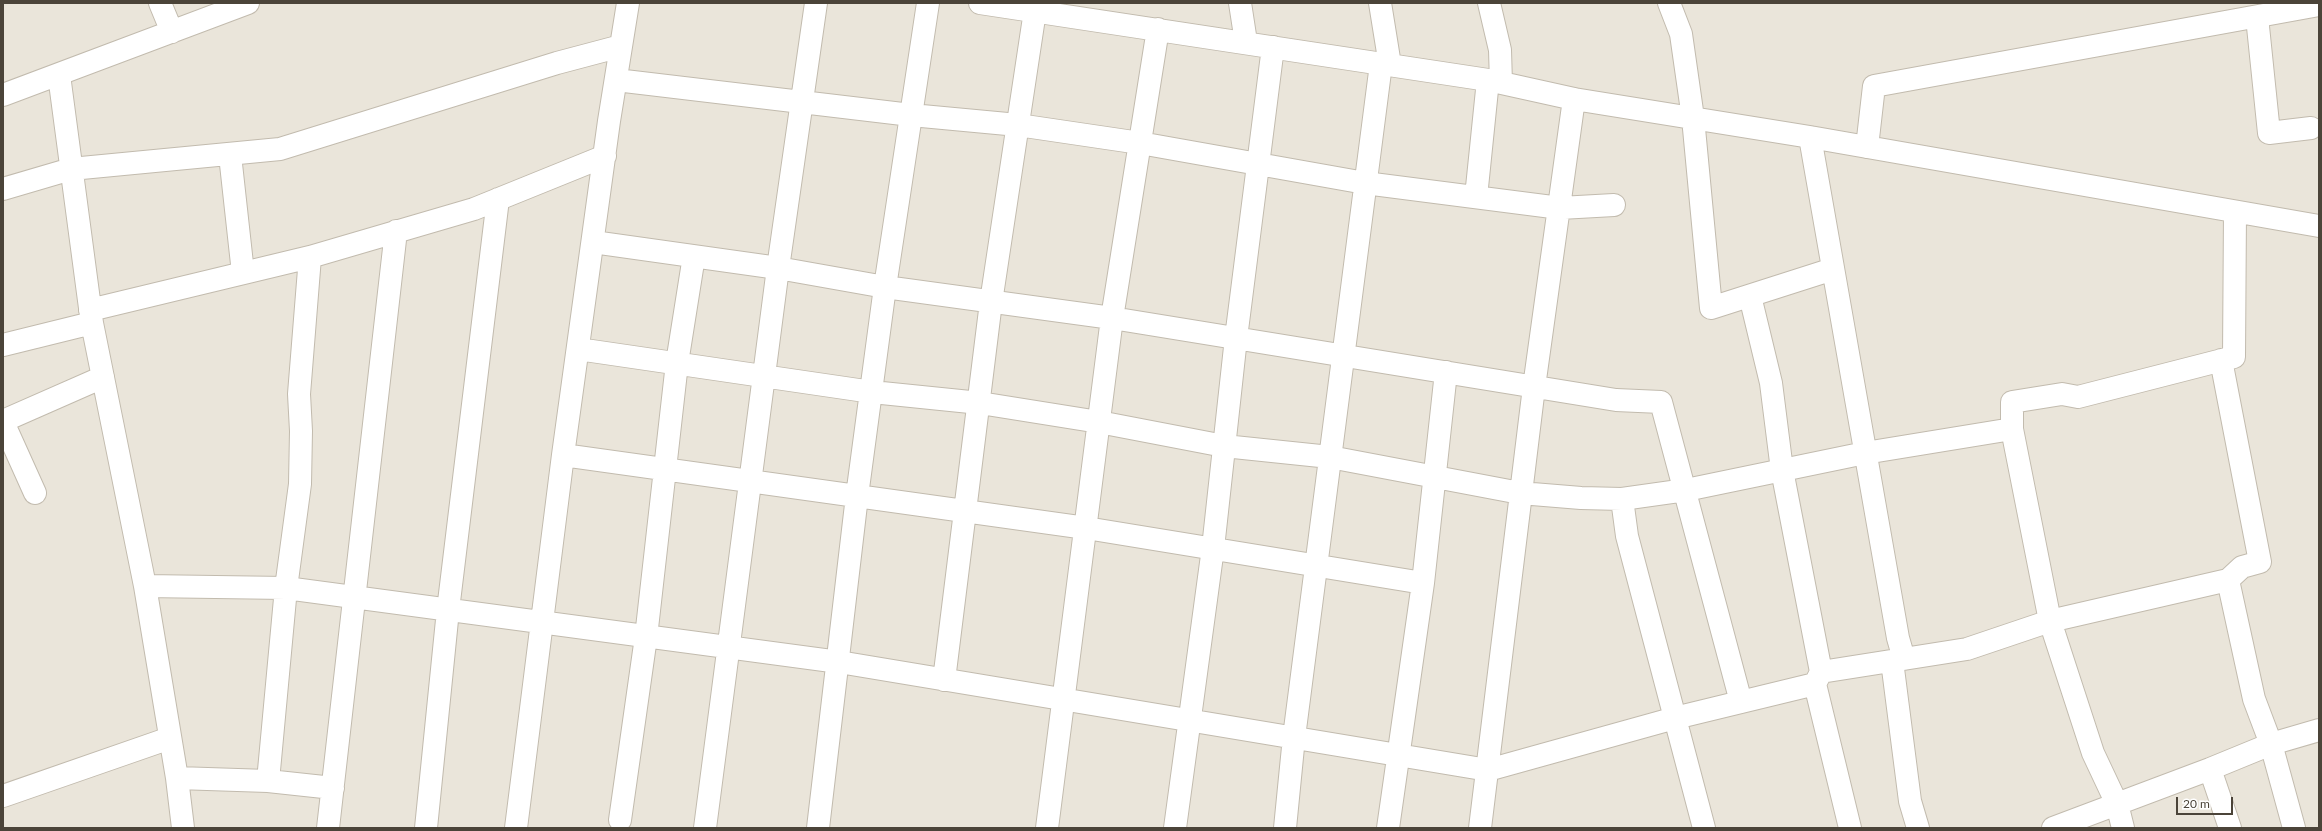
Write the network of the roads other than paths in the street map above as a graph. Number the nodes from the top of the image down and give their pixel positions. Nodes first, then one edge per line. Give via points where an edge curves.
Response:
1 (160, 3) edge
2 (248, 3) edge
3 (628, 3) edge
4 (816, 3) edge
5 (928, 3) edge
6 (980, 3) edge
7 (1240, 3) edge
8 (1380, 3) edge
9 (1489, 3) edge
10 (1669, 3) edge
11 (2319, 5) edge
12 (1035, 11) junction
13 (2257, 17) junction
14 (1158, 28) junction
15 (172, 32) junction
16 (1246, 42) junction
17 (621, 46) junction
18 (1273, 47) junction
19 (1385, 64) junction
20 (59, 75) junction
21 (616, 80) junction
22 (1494, 81) junction
23 (3, 95) edge
24 (1574, 99) junction
25 (802, 100) junction
26 (911, 115) junction
27 (1693, 118) junction
28 (1018, 125) junction
29 (2311, 128) dead end
30 (1810, 137) junction
31 (1140, 143) junction
32 (1867, 148) junction
33 (230, 155) junction
34 (605, 156) junction
35 (1257, 164) junction
36 (72, 169) junction
37 (1365, 183) junction
38 (3, 189) edge
39 (1476, 197) junction
40 (498, 199) junction
41 (1614, 205) dead end
42 (1560, 208) junction
43 (2235, 212) junction
44 (2319, 226) edge
45 (396, 231) junction
46 (593, 242) junction
47 (694, 256) junction
48 (310, 257) junction
49 (778, 268) junction
50 (1833, 269) junction
51 (243, 273) junction
52 (885, 287) junction
53 (1750, 296) junction
54 (991, 302) junction
55 (91, 316) junction
56 (1112, 318) junction
57 (1236, 338) junction
58 (3, 345) edge
59 (578, 349) junction
60 (1343, 355) junction
61 (2221, 360) junction
62 (677, 363) junction
63 (1446, 372) junction
64 (764, 376) junction
65 (103, 377) junction
66 (1534, 387) junction
67 (872, 392) junction
68 (980, 403) junction
69 (3, 421) edge
70 (1099, 422) junction
71 (2012, 429) junction
72 (1224, 446) junction
73 (1865, 454) junction
74 (563, 455) junction
75 (1330, 457) junction
76 (664, 468) junction
77 (1782, 470) junction
78 (1433, 477) junction
79 (751, 480) junction
80 (1686, 490) junction
81 (35, 493) dead end
82 (1520, 493) junction
83 (857, 496) junction
84 (1622, 498) junction
85 (966, 511) junction
86 (1086, 528) junction
87 (1212, 548) junction
88 (1316, 567) junction
89 (2228, 580) junction
90 (1423, 583) junction
91 (145, 586) junction
92 (286, 588) junction
93 (353, 597) junction
94 (448, 610) junction
95 (2050, 621) junction
96 (541, 624) junction
97 (646, 637) junction
98 (729, 648) junction
99 (1898, 660) junction
100 (838, 662) junction
101 (1818, 678) junction
102 (944, 680) junction
103 (1064, 701) junction
104 (1741, 702) junction
105 (1675, 718) junction
106 (1190, 721) junction
107 (2319, 730) edge
108 (1294, 737) junction
109 (170, 738) junction
110 (2270, 744) junction
111 (1400, 755) junction
112 (2210, 769) junction
113 (1488, 770) junction
114 (177, 778) junction
115 (268, 781) junction
116 (333, 788) junction
117 (3, 796) edge
118 (2117, 804) junction
119 (620, 820) dead end
120 (183, 828) edge
121 (328, 828) edge
122 (426, 828) edge
123 (516, 828) edge
124 (705, 828) edge
125 (818, 828) edge
126 (1047, 828) edge
127 (1175, 828) edge
128 (1286, 828) edge
129 (1388, 828) edge
130 (1480, 828) edge
131 (1704, 828) edge
132 (1850, 828) edge
133 (1918, 828) edge
134 (2052, 828) edge
135 (2124, 828) edge
136 (2230, 828) edge
137 (2294, 828) edge

1 - 15 street
2 - 15 street
3 - 17 street
4 - 25 street
5 - 26 street
6 - 12 street
7 - 16 street
8 - 19 street
9 - 22 street via 1500,50
10 - 27 street via 1681,34
11 - 13 street
12 - 14 street
12 - 28 street
13 - 29 street via 2269,133
13 - 32 street via 1874,86
14 - 16 street
14 - 31 street
15 - 20 street
16 - 18 street
17 - 21 street
17 - 33 street via 557,63 280,149
18 - 19 street
18 - 35 street
19 - 22 street
19 - 37 street
20 - 23 street
20 - 36 street
21 - 25 street
21 - 34 street
22 - 24 street
22 - 39 street
24 - 27 street
24 - 42 street
25 - 26 street
25 - 49 street
26 - 28 street
26 - 52 street
27 - 30 street
27 - 53 street via 1711,308
28 - 31 street
28 - 54 street
30 - 32 street
30 - 50 street
31 - 35 street
31 - 56 street
32 - 43 street
33 - 36 street
33 - 51 street
34 - 40 street
34 - 46 street
35 - 37 street
35 - 57 street
36 - 38 street
36 - 55 street
37 - 39 street
37 - 60 street
39 - 42 street
40 - 45 street via 474,209
40 - 94 street
41 - 42 street
42 - 66 street
43 - 44 street
43 - 61 street via 2234,357
45 - 48 street
45 - 93 street
46 - 47 street
46 - 59 street
47 - 49 street
47 - 62 street
48 - 51 street
48 - 92 street via 299,394 300,484
49 - 52 street
49 - 64 street
50 - 53 street
50 - 73 street
51 - 55 street
52 - 54 street
52 - 67 street
53 - 77 street via 1771,383
54 - 56 street
54 - 68 street
55 - 58 street
55 - 65 street
56 - 57 street
56 - 70 street
57 - 60 street
57 - 72 street
59 - 62 street
59 - 74 street
60 - 63 street
60 - 75 street
61 - 71 street via 2078,396 2062,394 2012,402
61 - 89 street via 2260,562 2242,567
62 - 64 street
62 - 76 street
63 - 66 street
63 - 78 street
64 - 67 street
64 - 79 street
65 - 69 street
65 - 91 street
66 - 80 street via 1616,400 1661,402
66 - 82 street
67 - 68 street
67 - 83 street
68 - 70 street
68 - 85 street
69 - 81 street
70 - 72 street
70 - 86 street
71 - 73 street
71 - 95 street
72 - 75 street
72 - 87 street
73 - 77 street
73 - 99 street via 1898,638
74 - 76 street
74 - 96 street
75 - 78 street
75 - 88 street
76 - 79 street
76 - 97 street
77 - 80 street
77 - 101 street
78 - 82 street
78 - 90 street
79 - 83 street
79 - 98 street
80 - 84 street
80 - 104 street
82 - 84 street via 1581,498
82 - 113 street
83 - 85 street
83 - 100 street
84 - 105 street via 1627,536
85 - 86 street
85 - 102 street
86 - 87 street
86 - 103 street
87 - 88 street
87 - 106 street
88 - 90 street
88 - 108 street
89 - 95 street
89 - 110 street via 2254,698
90 - 111 street
91 - 92 street
91 - 109 street
92 - 93 street
92 - 115 street
93 - 94 street
93 - 116 street
94 - 96 street
94 - 122 street
95 - 99 street via 1967,649
95 - 118 street via 2093,753
96 - 97 street
96 - 123 street
97 - 98 street
97 - 119 street
98 - 100 street
98 - 124 street
99 - 101 street
99 - 133 street via 1910,801
100 - 102 street
100 - 125 street
101 - 104 street
101 - 132 street
102 - 103 street
103 - 106 street
103 - 126 street
104 - 105 street
105 - 113 street
105 - 131 street
106 - 108 street
106 - 127 street
107 - 110 street
108 - 111 street
108 - 128 street
109 - 114 street
109 - 117 street
110 - 112 street
110 - 137 street
111 - 113 street
111 - 129 street
112 - 118 street
112 - 136 street
113 - 130 street
114 - 115 street
114 - 120 street
115 - 116 street
116 - 121 street
118 - 134 street
118 - 135 street

